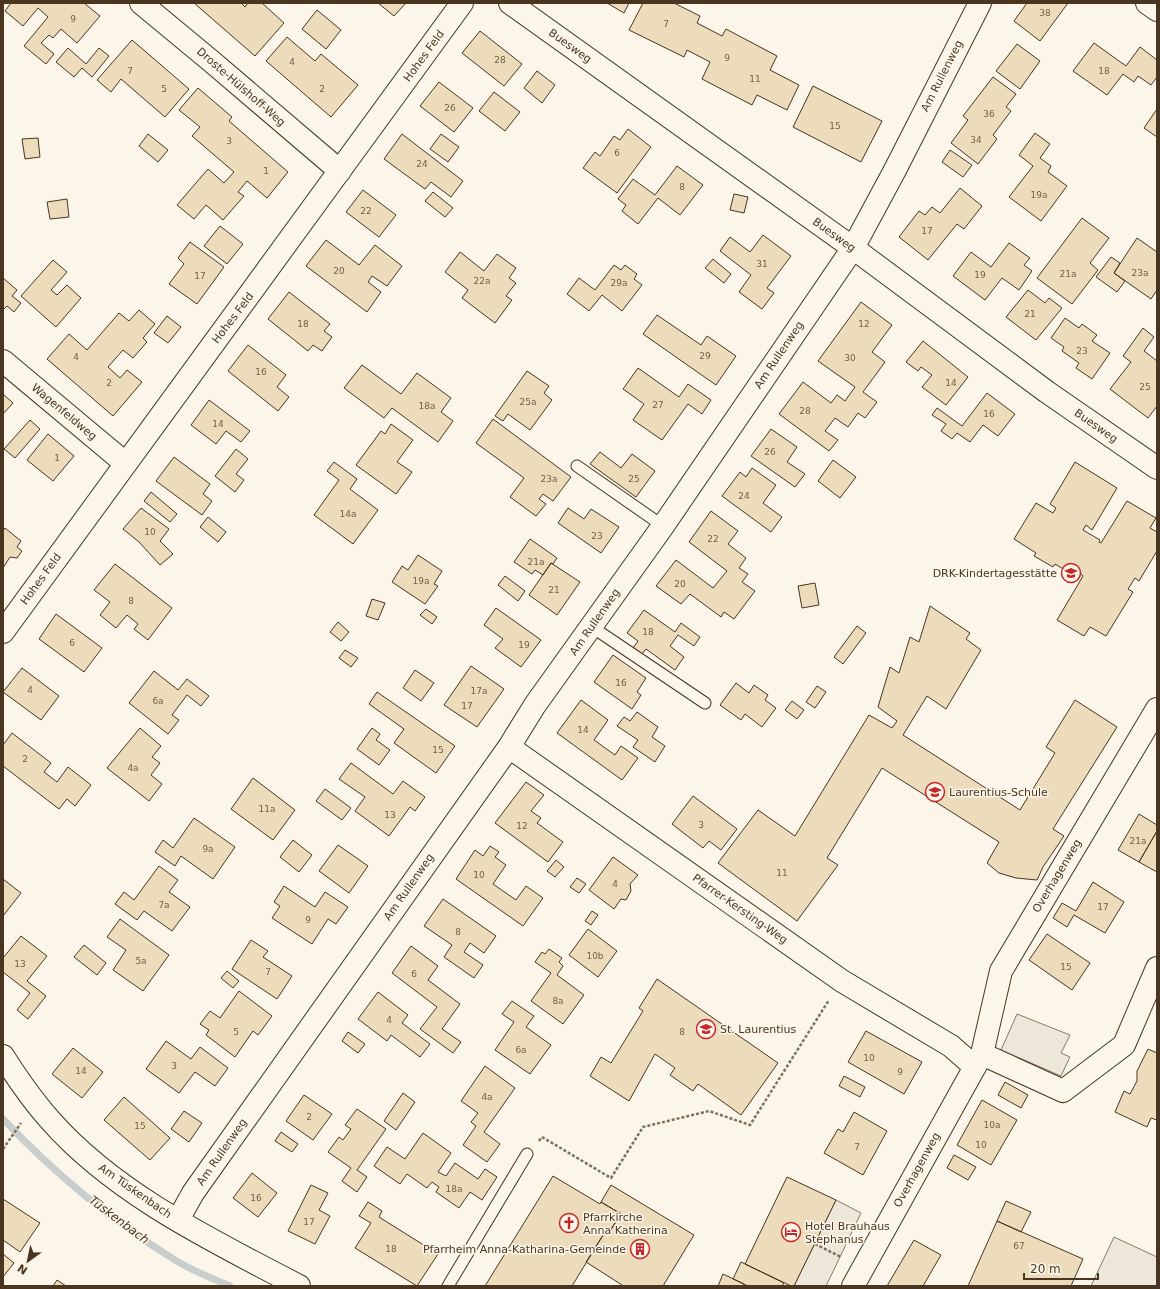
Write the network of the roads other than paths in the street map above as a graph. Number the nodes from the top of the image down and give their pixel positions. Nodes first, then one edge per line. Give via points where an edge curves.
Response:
1 (141, 3) edge
2 (462, 3) edge
3 (510, 3) edge
4 (980, 3) edge
5 (1147, 3) edge
6 (1157, 10) edge
7 (340, 171) junction
8 (853, 248) junction
9 (3, 361) edge
10 (125, 463) junction
11 (577, 466) dead end
12 (1157, 468) edge
13 (662, 526) junction
14 (592, 627) junction
15 (3, 632) edge
16 (705, 703) dead end
17 (1157, 709) edge
18 (509, 747) junction
19 (1157, 968) edge
20 (3, 1056) edge
21 (978, 1060) junction
22 (527, 1154) road end
23 (178, 1220) junction
24 (858, 1277) edge
25 (299, 1286) edge
26 (448, 1286) edge

1 - 7 street, Droste-Hülshoff-Weg
2 - 7 street, Hohes Feld
3 - 8 street, Buesweg
4 - 8 street, Am Rullenweg
5 - 6 street
7 - 10 street, Hohes Feld
8 - 12 street, Buesweg via 1047,392
8 - 13 street, Am Rullenweg
9 - 10 street, Wagenfeldweg
10 - 15 street, Hohes Feld
11 - 13 lane
13 - 14 street, Am Rullenweg
14 - 16 lane
14 - 18 street, Am Rullenweg via 535,705
17 - 21 street, Overhagenweg via 1001,971
18 - 21 street, Pfarrer-Kersting-Weg via 842,980
18 - 23 street, Am Rullenweg via 193,1193
19 - 21 street via 1124,1045 1063,1091
20 - 23 street, Am Tüskenbach via 35,1103 83,1153 141,1197
21 - 24 street, Overhagenweg
22 - 26 lane
23 - 25 street, Am Tüskenbach

